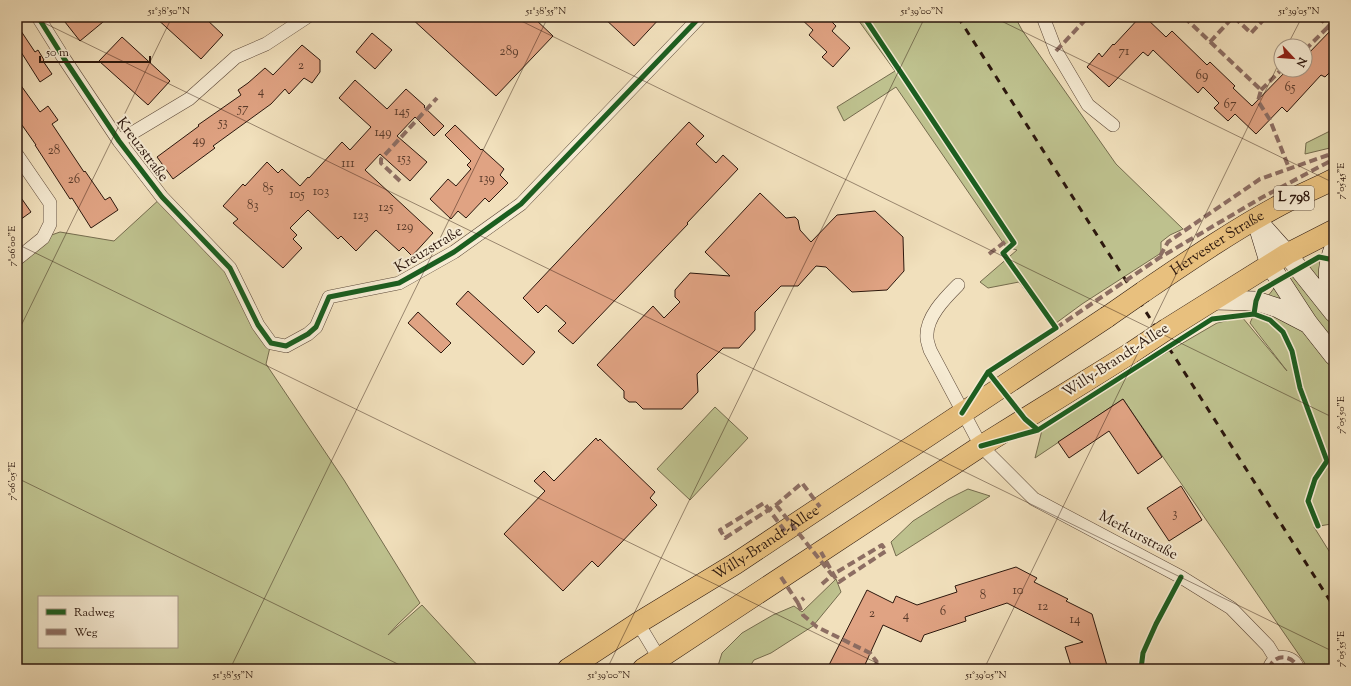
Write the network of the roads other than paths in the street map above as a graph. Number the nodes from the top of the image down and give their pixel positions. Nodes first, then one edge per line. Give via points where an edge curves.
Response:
1 (38, 17) edge
2 (307, 17) edge
3 (700, 17) edge
4 (1043, 17) edge
5 (1113, 125) dead end
6 (119, 141) junction
7 (17, 155) edge
8 (1334, 179) edge
9 (1256, 219) junction
10 (1334, 230) edge
11 (1334, 248) edge
12 (17, 259) edge
13 (1278, 260) junction
14 (958, 285) dead end
15 (1213, 300) junction
16 (1334, 304) edge
17 (1334, 313) edge
18 (1107, 318) joint
19 (1308, 323) junction
20 (1334, 356) edge
21 (962, 413) junction
22 (981, 446) junction
23 (638, 623) junction
24 (1272, 664) edge
25 (655, 665) edge
26 (568, 669) edge
27 (1298, 669) edge

1 - 6 street, Kreuzstraße
2 - 6 street via 266,44 236,57 189,99
3 - 6 street, Kreuzstraße via 521,204 454,252 399,284 329,297 316,327 286,346 271,343 258,325 230,268 162,197
4 - 5 street via 1056,51 1088,105
7 - 12 street via 50,203 50,224 42,238
8 - 9 main road, Hervester Straße / L 798
9 - 13 street, L 798
9 - 18 main road, Hervester Straße, bridge
10 - 13 main road
11 - 16 street via 1329,262 1329,283
13 - 15 main road, Willy-Brandt-Allee
13 - 17 street, L 798
13 - 19 street, L 798
14 - 21 street via 938,306 930,319 926,336 930,350
15 - 19 street, L 798 via 1256,301 1278,308
15 - 22 main road, Willy-Brandt-Allee, bridge
18 - 21 main road, Willy-Brandt-Allee
19 - 20 street, L 798
21 - 22 street
21 - 23 main road, Willy-Brandt-Allee via 735,564
22 - 24 street, Merkurstraße via 1034,499 1181,577 1231,608 1268,646
22 - 25 main road, Willy-Brandt-Allee
23 - 25 street
23 - 26 main road, Willy-Brandt-Allee
24 - 27 street, Merkurstraße via 1283,657 1291,658

